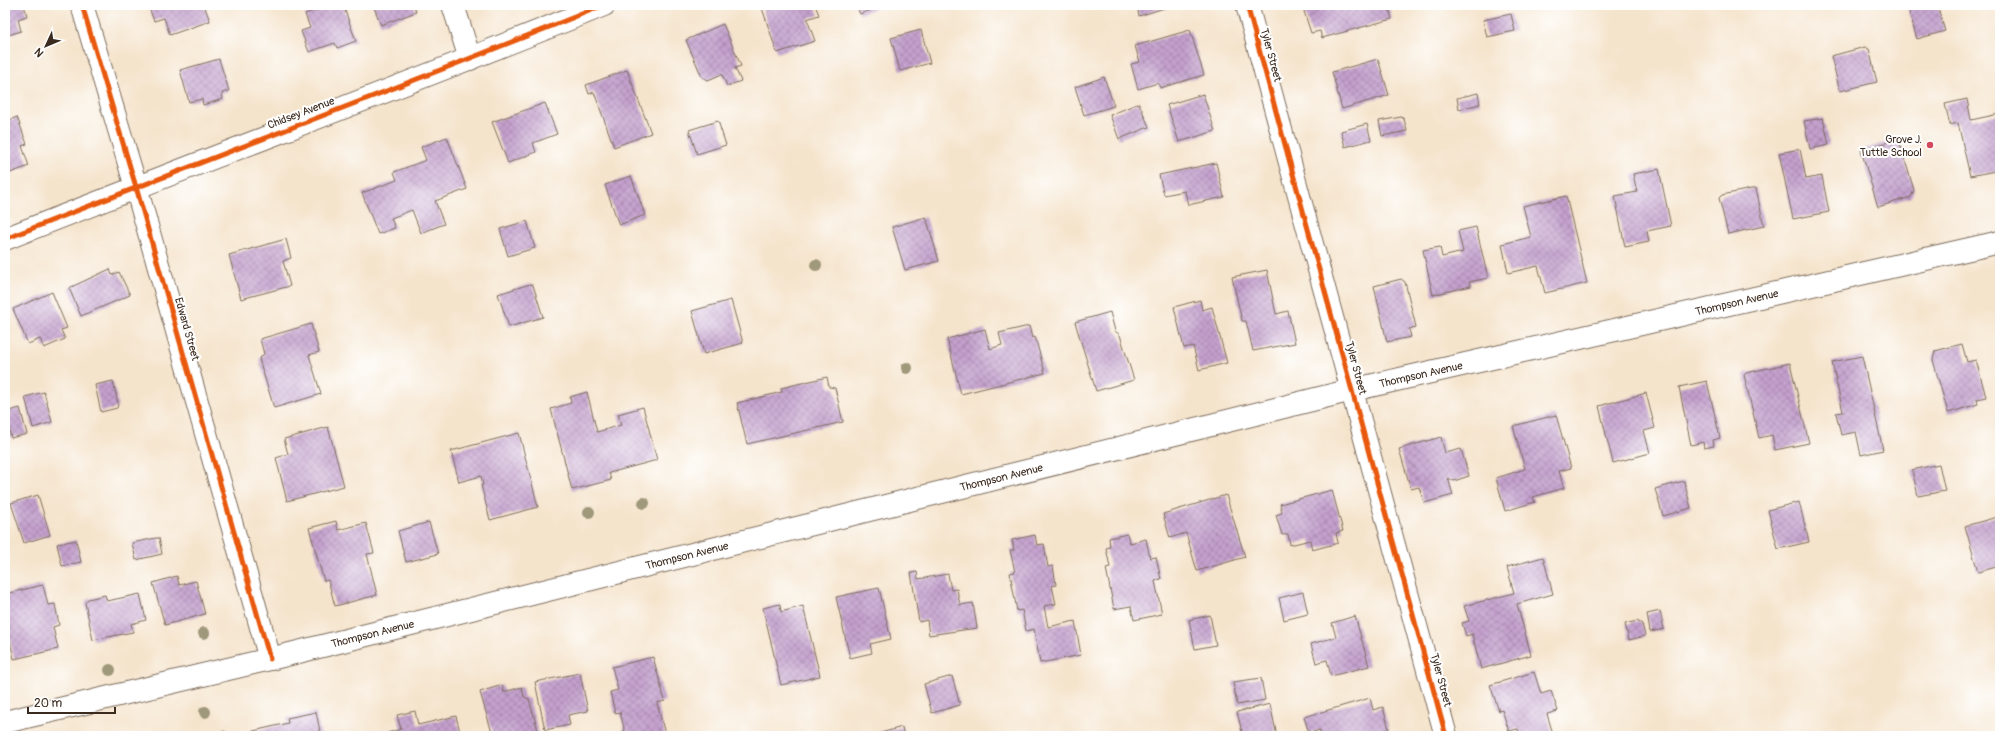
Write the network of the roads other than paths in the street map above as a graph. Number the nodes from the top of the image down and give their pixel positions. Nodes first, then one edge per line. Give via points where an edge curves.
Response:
1 (82, 5) edge
2 (453, 5) edge
3 (604, 5) edge
4 (1247, 5) edge
5 (470, 59) junction
6 (136, 187) junction
7 (5, 239) edge
8 (2000, 242) edge
9 (1352, 390) junction
10 (270, 659) junction
11 (5, 722) edge
12 (1446, 736) edge

1 - 6 street, Edward Street
2 - 5 street
3 - 5 street, Chidsey Avenue
4 - 9 street, Tyler Street
5 - 6 street, Chidsey Avenue
6 - 7 street, Chidsey Avenue
6 - 10 street, Edward Street
8 - 9 street, Thompson Avenue
9 - 10 street, Thompson Avenue
9 - 12 street, Tyler Street
10 - 11 street, Thompson Avenue

